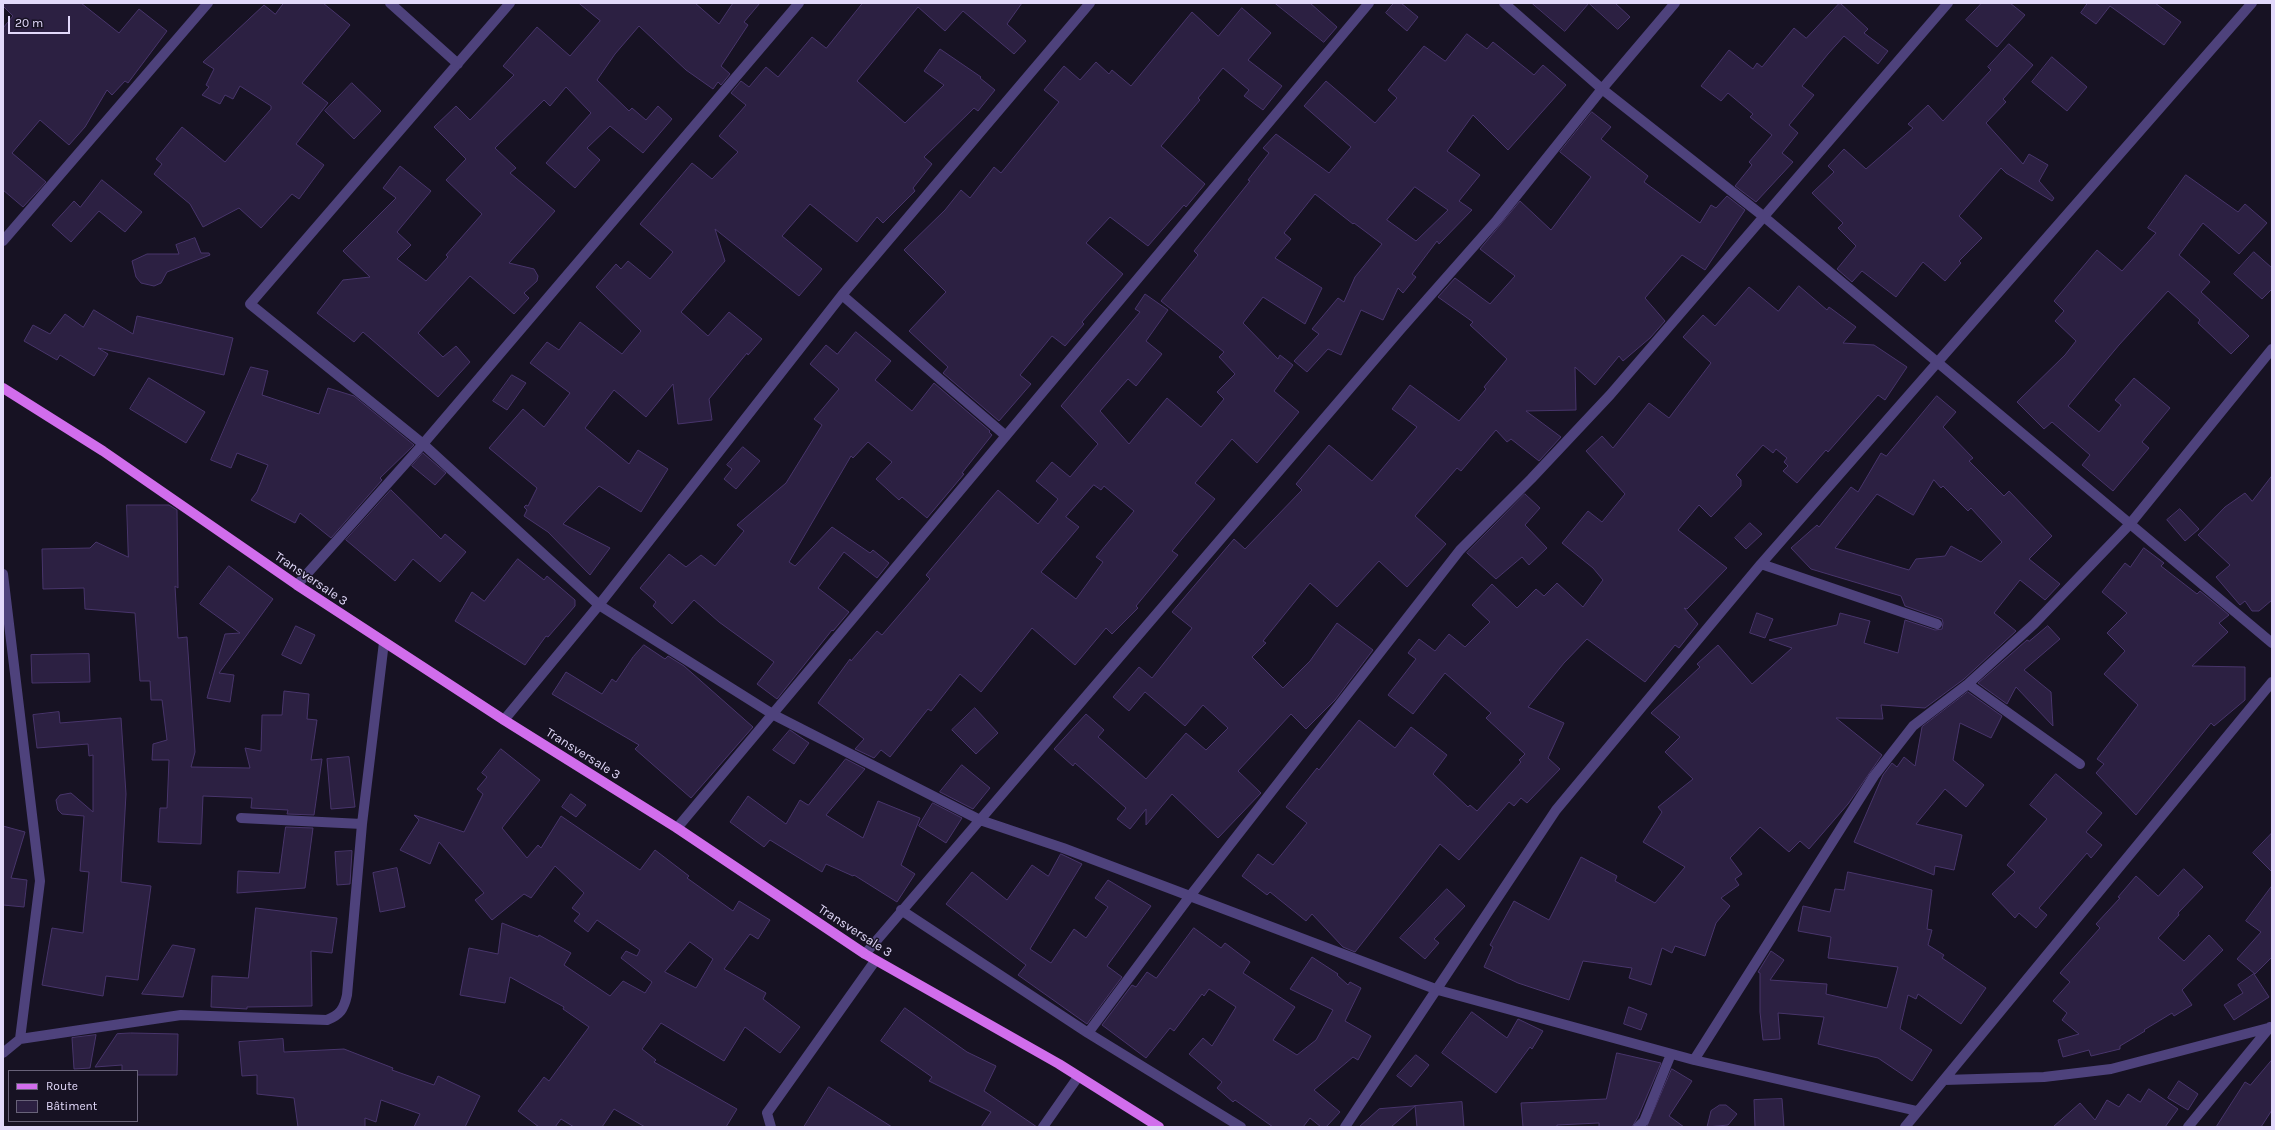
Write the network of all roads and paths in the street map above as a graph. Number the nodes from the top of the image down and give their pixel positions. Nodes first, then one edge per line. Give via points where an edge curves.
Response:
1 (208, 3) edge
2 (390, 3) edge
3 (510, 3) edge
4 (799, 3) edge
5 (1090, 3) edge
6 (1369, 3) edge
7 (1504, 3) edge
8 (1676, 3) edge
9 (1948, 3) edge
10 (2252, 3) edge
11 (458, 64) junction
12 (1602, 90) junction
13 (1763, 216) junction
14 (3, 241) edge
15 (842, 295) junction
16 (2272, 349) edge
17 (1936, 362) junction
18 (3, 388) edge
19 (1006, 436) junction
20 (423, 444) junction
21 (2130, 524) junction
22 (1761, 564) junction
23 (3, 574) edge
24 (297, 585) junction
25 (599, 605) junction
26 (1937, 624) dead end
27 (384, 642) junction
28 (2272, 643) edge
29 (2272, 682) edge
30 (1968, 684) junction
31 (774, 715) junction
32 (504, 720) junction
33 (2080, 764) dead end
34 (241, 818) dead end
35 (980, 820) junction
36 (362, 824) junction
37 (677, 828) junction
38 (1190, 896) junction
39 (901, 910) junction
40 (864, 954) junction
41 (875, 961) junction
42 (1438, 990) junction
43 (2271, 1027) edge
44 (1088, 1033) junction
45 (20, 1039) junction
46 (3, 1052) edge
47 (1671, 1054) junction
48 (1694, 1060) junction
49 (1078, 1077) junction
50 (1944, 1080) junction
51 (1917, 1111) junction
52 (771, 1127) edge
53 (1043, 1127) edge
54 (1159, 1127) edge
55 (1241, 1127) edge
56 (1345, 1127) edge
57 (1638, 1127) edge
58 (1905, 1127) edge
59 (2188, 1127) edge

1 - 14 street
2 - 11 street
3 - 11 street
4 - 20 street
5 - 15 street
6 - 19 street
7 - 12 street
8 - 12 street
9 - 13 street
10 - 17 street
11 - 20 street via 250,304
12 - 13 street
12 - 35 street via 1497,220
13 - 17 street
13 - 38 street via 1610,395 1460,550
15 - 19 street
15 - 25 street
16 - 21 street
17 - 21 street
17 - 22 street
18 - 24 main road, Transversale 3 via 103,451
19 - 31 street
20 - 24 street
20 - 25 street
21 - 28 street
21 - 30 street via 2034,624
22 - 26 street
22 - 42 street via 1556,810
23 - 45 street via 40,881
24 - 27 main road, Transversale 3
25 - 31 street
25 - 32 street
27 - 32 main road, Transversale 3
27 - 36 street
29 - 50 street
30 - 33 street
30 - 48 street via 1913,726 1874,776
31 - 35 street
31 - 37 street
32 - 37 main road, Transversale 3
34 - 36 street
35 - 38 street
35 - 39 street
36 - 45 street via 347,995 339,1015 327,1020 181,1015
37 - 40 main road, Transversale 3
38 - 42 street
38 - 44 street
39 - 40 street
39 - 44 street
40 - 41 main road, Transversale 3
41 - 49 main road, Transversale 3
41 - 52 street via 767,1113
42 - 47 street
42 - 56 street
43 - 50 street via 2111,1069 2044,1078
43 - 59 street
44 - 55 street
45 - 46 street
47 - 48 street
47 - 57 street via 1644,1121
48 - 51 street
49 - 53 street
49 - 54 main road, Transversale 3
50 - 51 street
51 - 58 street

